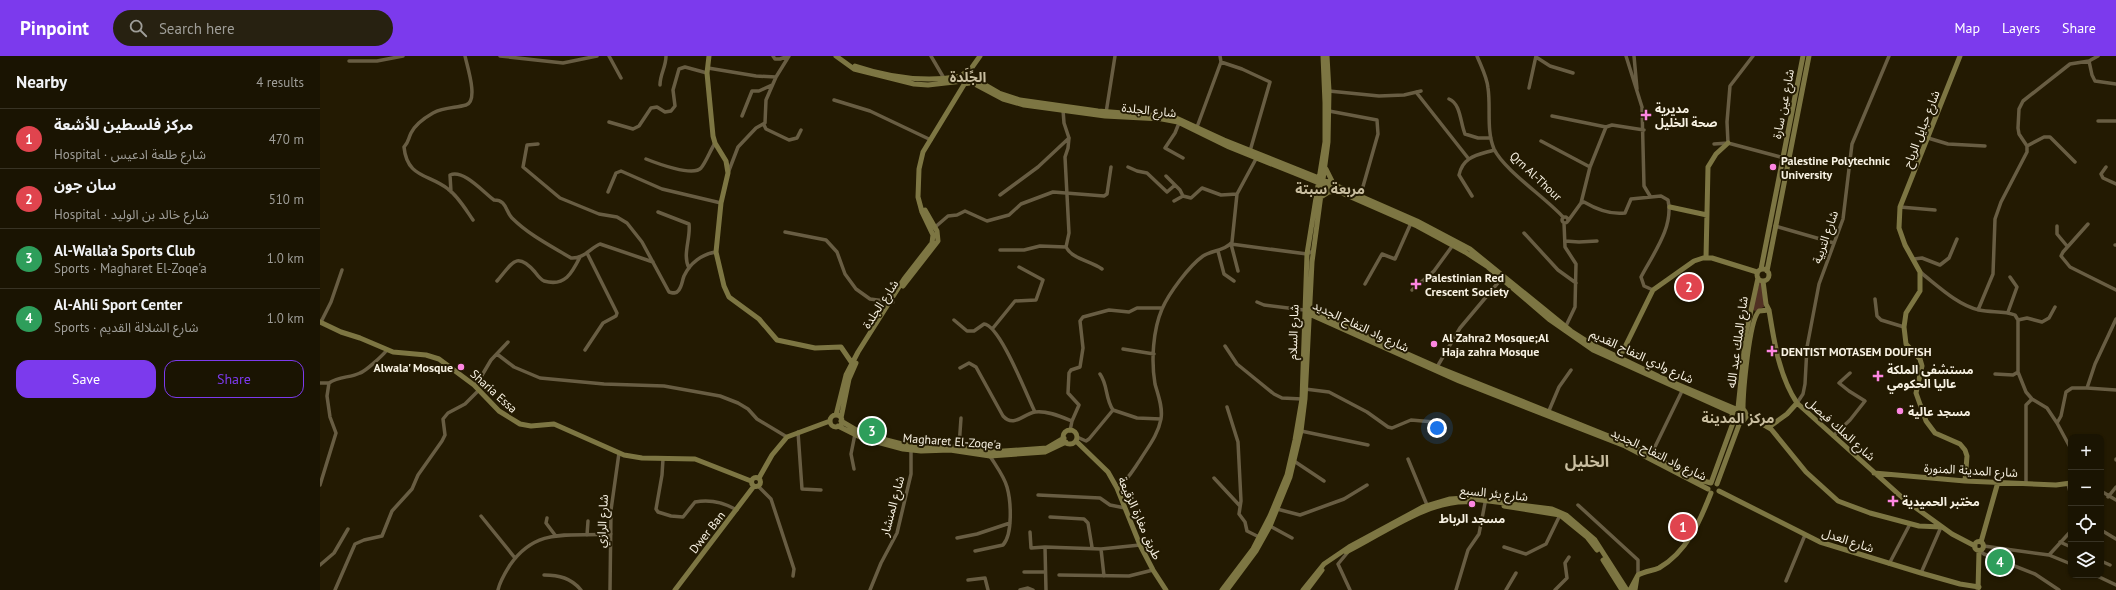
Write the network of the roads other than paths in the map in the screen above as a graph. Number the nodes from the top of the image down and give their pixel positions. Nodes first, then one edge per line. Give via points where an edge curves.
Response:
1 (403, 56) edge
2 (465, 56) edge
3 (500, 56) edge
4 (597, 56) edge
5 (609, 56) edge
6 (666, 56) edge
7 (709, 56) edge
8 (773, 56) edge
9 (789, 56) edge
10 (836, 56) edge
11 (841, 56) edge
12 (931, 56) edge
13 (980, 56) edge
14 (1115, 56) edge
15 (1220, 56) edge
16 (1323, 56) edge
17 (1327, 56) edge
18 (1477, 56) edge
19 (1536, 56) edge
20 (1626, 56) edge
21 (1634, 56) edge
22 (1753, 56) edge
23 (1803, 56) edge
24 (1809, 56) edge
25 (1889, 56) edge
26 (1960, 56) edge
27 (2098, 56) edge
28 (2089, 60) junction
29 (349, 61) dead end
30 (1222, 62) junction
31 (707, 70) junction
32 (1573, 73) dead end
33 (776, 77) junction
34 (621, 78) dead end
35 (968, 78) junction
36 (946, 81) junction
37 (2116, 84) edge
38 (660, 85) dead end
39 (772, 85) junction
40 (1529, 88) dead end
41 (1637, 90) junction
42 (1329, 91) junction
43 (1421, 91) dead end
44 (1416, 92) junction
45 (1449, 99) dead end
46 (834, 100) dead end
47 (1062, 108) junction
48 (1329, 111) junction
49 (1106, 114) junction
50 (742, 116) dead end
51 (1552, 116) dead end
52 (2098, 121) dead end
53 (2116, 121) edge
54 (609, 122) dead end
55 (1179, 123) junction
56 (764, 125) junction
57 (1197, 126) junction
58 (1606, 127) junction
59 (801, 130) dead end
60 (1644, 130) junction
61 (1069, 138) junction
62 (1490, 138) junction
63 (1928, 138) junction
64 (931, 140) junction
65 (1541, 141) dead end
66 (715, 143) junction
67 (1728, 143) junction
68 (538, 144) dead end
69 (1714, 144) dead end
70 (1985, 146) dead end
71 (2027, 146) junction
72 (1494, 150) junction
73 (1250, 151) junction
74 (1258, 156) junction
75 (1183, 158) dead end
76 (1468, 158) junction
77 (1786, 158) junction
78 (646, 159) dead end
79 (2075, 162) dead end
80 (1325, 165) junction
81 (1111, 167) dead end
82 (1128, 167) dead end
83 (1590, 167) junction
84 (2106, 167) dead end
85 (1321, 169) junction
86 (728, 173) junction
87 (1307, 174) junction
88 (1166, 176) dead end
89 (1321, 182) junction
90 (2116, 184) edge
91 (1175, 185) junction
92 (1644, 186) junction
93 (1335, 188) junction
94 (451, 192) junction
95 (608, 192) dead end
96 (1065, 192) junction
97 (1237, 194) junction
98 (1000, 195) dead end
99 (1183, 196) junction
100 (1472, 196) dead end
101 (1650, 196) junction
102 (1321, 197) junction
103 (1360, 197) junction
104 (1644, 198) junction
105 (1174, 201) dead end
106 (721, 203) junction
107 (1581, 203) junction
108 (1670, 207) junction
109 (1900, 207) junction
110 (1934, 210) dead end
111 (658, 212) dead end
112 (1707, 215) junction
113 (473, 220) dead end
114 (1566, 222) junction
115 (1411, 223) junction
116 (2088, 224) dead end
117 (1772, 226) junction
118 (2057, 226) dead end
119 (933, 229) junction
120 (786, 232) dead end
121 (1524, 234) dead end
122 (1957, 239) dead end
123 (1565, 240) junction
124 (1597, 241) dead end
125 (1454, 242) junction
126 (1834, 243) junction
127 (1231, 244) junction
128 (2067, 246) junction
129 (1066, 247) junction
130 (1000, 250) dead end
131 (1218, 250) junction
132 (1314, 251) junction
133 (716, 252) junction
134 (587, 253) junction
135 (1307, 254) junction
136 (580, 256) junction
137 (1706, 258) junction
138 (1914, 259) junction
139 (653, 262) junction
140 (1019, 267) dead end
141 (689, 268) junction
142 (1102, 269) dead end
143 (342, 270) dead end
144 (1767, 271) junction
145 (1238, 272) dead end
146 (1920, 272) junction
147 (1759, 273) junction
148 (1502, 277) junction
149 (2010, 277) dead end
150 (1766, 279) junction
151 (497, 281) dead end
152 (1234, 281) dead end
153 (1576, 283) junction
154 (1365, 284) dead end
155 (1412, 290) dead end
156 (1653, 290) junction
157 (2116, 290) edge
158 (1875, 299) dead end
159 (891, 302) junction
160 (1257, 302) dead end
161 (2055, 306) dead end
162 (1162, 308) junction
163 (1769, 310) junction
164 (1978, 310) junction
165 (1307, 311) junction
166 (2008, 312) junction
167 (1318, 318) junction
168 (2116, 319) edge
169 (954, 320) dead end
170 (2019, 321) junction
171 (321, 322) edge
172 (1308, 324) junction
173 (1904, 327) junction
174 (993, 328) junction
175 (1565, 329) junction
176 (508, 342) dead end
177 (1225, 346) dead end
178 (1124, 349) dead end
179 (387, 350) junction
180 (585, 350) dead end
181 (497, 354) junction
182 (1154, 354) junction
183 (1619, 360) junction
184 (853, 364) junction
185 (1437, 367) junction
186 (960, 368) dead end
187 (1571, 370) dead end
188 (2018, 372) junction
189 (1850, 373) dead end
190 (1100, 374) dead end
191 (1995, 374) dead end
192 (320, 383) edge
193 (329, 383) junction
194 (474, 385) junction
195 (2087, 388) junction
196 (1306, 389) junction
197 (479, 390) junction
198 (2116, 390) edge
199 (1682, 391) junction
200 (1302, 399) junction
201 (2032, 399) junction
202 (1797, 403) junction
203 (1227, 407) dead end
204 (1113, 410) junction
205 (1737, 410) junction
206 (1035, 412) junction
207 (1548, 413) junction
208 (1747, 415) junction
209 (839, 418) junction
210 (961, 418) dead end
211 (1161, 419) junction
212 (1734, 420) junction
213 (830, 421) junction
214 (1072, 421) junction
215 (1434, 422) dead end
216 (1740, 422) junction
217 (2057, 423) junction
218 (838, 426) junction
219 (1769, 427) junction
220 (1070, 431) junction
221 (1301, 431) junction
222 (798, 432) junction
223 (855, 434) junction
224 (1833, 436) junction
225 (787, 437) junction
226 (1077, 439) junction
227 (1065, 440) junction
228 (2068, 443) edge
229 (1368, 445) dead end
230 (959, 447) junction
231 (912, 448) junction
232 (619, 452) junction
233 (1651, 455) junction
234 (990, 456) junction
235 (662, 459) junction
236 (1408, 459) dead end
237 (1294, 461) junction
238 (854, 469) dead end
239 (1874, 473) junction
240 (1214, 478) dead end
241 (1324, 481) dead end
242 (1965, 481) junction
243 (1998, 482) junction
244 (1711, 483) junction
245 (2026, 483) junction
246 (755, 484) junction
247 (1717, 484) junction
248 (2068, 484) edge
249 (320, 485) edge
250 (1367, 485) dead end
251 (2116, 487) edge
252 (1117, 488) junction
253 (821, 490) dead end
254 (1719, 490) junction
255 (1709, 491) junction
256 (2104, 494) edge
257 (1038, 495) dead end
258 (2108, 497) junction
259 (2116, 500) edge
260 (1485, 503) junction
261 (1578, 505) dead end
262 (1240, 506) junction
263 (1427, 506) junction
264 (1125, 508) junction
265 (1277, 509) junction
266 (737, 510) junction
267 (1560, 515) junction
268 (481, 516) dead end
269 (1050, 517) dead end
270 (547, 518) dead end
271 (588, 521) dead end
272 (1010, 524) junction
273 (1910, 524) junction
274 (1270, 526) junction
275 (1940, 527) junction
276 (348, 529) dead end
277 (1030, 532) dead end
278 (2104, 532) edge
279 (611, 534) junction
280 (2068, 534) edge
281 (555, 535) junction
282 (1805, 535) junction
283 (587, 536) junction
284 (1259, 537) junction
285 (957, 538) dead end
286 (1292, 538) dead end
287 (2116, 539) edge
288 (2060, 542) junction
289 (1983, 544) junction
290 (1140, 545) junction
291 (1504, 546) dead end
292 (1975, 546) junction
293 (2068, 546) edge
294 (1044, 547) junction
295 (1092, 547) junction
296 (1101, 548) junction
297 (1350, 550) junction
298 (975, 551) dead end
299 (1980, 551) junction
300 (2049, 555) junction
301 (1569, 557) dead end
302 (515, 558) junction
303 (2104, 562) edge
304 (2068, 563) edge
305 (1889, 564) junction
306 (320, 565) edge
307 (2110, 565) dead end
308 (1153, 570) junction
309 (1024, 572) dead end
310 (1045, 572) junction
311 (1516, 573) dead end
312 (1921, 573) junction
313 (544, 575) dead end
314 (1059, 575) dead end
315 (793, 576) dead end
316 (1104, 576) junction
317 (1637, 576) junction
318 (1618, 578) junction
319 (2101, 578) edge
320 (968, 580) dead end
321 (1786, 581) dead end
322 (2116, 585) edge
323 (1979, 589) edge
324 (335, 590) edge
325 (498, 590) edge
326 (581, 590) edge
327 (610, 590) edge
328 (675, 590) edge
329 (870, 590) edge
330 (988, 590) edge
331 (1020, 590) edge
332 (1033, 590) edge
333 (1046, 590) edge
334 (1166, 590) edge
335 (1222, 590) edge
336 (1227, 590) edge
337 (1303, 590) edge
338 (1307, 590) edge
339 (1350, 590) edge
340 (1456, 590) edge
341 (1506, 590) edge
342 (1555, 590) edge
343 (1622, 590) edge
344 (1629, 590) edge
345 (1635, 590) edge
346 (2058, 590) edge

1 - 29 street via 377,61
2 - 94 street via 473,94 471,101 467,105 435,112 425,118 412,131 404,147 415,172
3 - 4 street via 563,63
5 - 34 street
6 - 38 street
7 - 31 street
8 - 9 street via 780,60
9 - 33 street
10 - 36 street via 848,66 860,71 914,84
11 - 36 street via 860,67 925,81
12 - 36 street
13 - 35 street
14 - 49 street
15 - 30 street
16 - 85 street, شارع السلام via 1326,121
17 - 42 street, شارع السلام
18 - 62 street, Qrn Al-Thour via 1488,87
19 - 32 street via 1550,66
19 - 40 street
20 - 41 street
21 - 41 street via 1638,75
22 - 67 street via 1730,86
23 - 77 street, شارع عين سارة
24 - 77 street, شارع عين سارة
25 - 126 street, شارع التربية via 1852,144 1844,219
26 - 63 street, شارع حبايل الرياح
27 - 28 street
28 - 37 street via 2091,74 2096,81
28 - 71 street via 2067,65 2023,101 2019,109 2018,130
30 - 57 street
30 - 73 street via 1270,82
31 - 33 street
31 - 54 street via 680,68 673,90 675,106 671,112 652,107 639,126 633,129
31 - 66 street
33 - 39 street
35 - 36 street
35 - 47 street, شارع الجلدة via 1010,102
35 - 64 street
39 - 50 street via 759,91 752,91
39 - 56 street via 765,102 767,118
41 - 60 street
42 - 44 street via 1379,96
42 - 48 street, شارع السلام
43 - 44 street
44 - 76 street
45 - 62 street via 1454,101 1458,109 1465,134
46 - 64 street via 870,111
47 - 49 street, شارع الجلدة
47 - 61 street
48 - 80 street, شارع السلام
48 - 103 street via 1377,120 1378,134
49 - 55 street, شارع الجلدة
49 - 57 street, شارع الجلدة via 1174,117
51 - 58 street
52 - 53 street
55 - 74 street, شارع الجلدة
55 - 75 street via 1165,148
56 - 59 street via 766,129 789,140 796,138
56 - 86 street via 756,128 738,147
57 - 73 street, شارع الجلدة
58 - 60 street via 1612,125
58 - 83 street
60 - 92 street
61 - 96 street via 1065,157
61 - 98 street via 1038,167
62 - 72 street, Qrn Al-Thour
63 - 70 street via 1948,144
63 - 109 street, شارع حبايل الرياح
64 - 119 street via 922,163 920,190 925,212
65 - 83 street
66 - 78 street via 702,167 695,171 670,168
66 - 86 street via 726,161
67 - 69 street
67 - 77 street
67 - 112 street via 1716,154 1708,167
68 - 139 street via 527,145 523,167 560,198 599,214 624,220 642,242
71 - 79 street via 2050,137
71 - 164 street via 2025,159 2001,202 1995,219 1993,274
72 - 76 street
72 - 114 street, Qrn Al-Thour via 1515,174 1550,202
73 - 74 street, شارع الجلدة
74 - 87 street, شارع الجلدة
74 - 89 street, شارع الجلدة
74 - 97 street
76 - 100 street via 1459,175
77 - 117 street, شارع عين سارة
80 - 89 street, شارع السلام
80 - 93 street
81 - 96 street via 1107,194 1104,196
82 - 91 street via 1146,173 1167,192
83 - 107 street
84 - 90 street via 2101,174 2103,178
85 - 87 street
85 - 89 street, شارع السلام
86 - 106 street
87 - 89 street, شارع الجلدة
88 - 91 street
89 - 93 street, شارع وادي التفاح القديم
89 - 102 street, شارع السلام
89 - 135 street, شارع السلام
91 - 99 street
92 - 101 street
92 - 104 street
93 - 102 street
93 - 103 street, شارع وادي التفاح القديم
93 - 115 street, شارع وادي التفاح القديم
94 - 113 street
94 - 136 street via 450,175 468,179 494,200 504,203 510,216 532,235 571,258
95 - 106 street via 616,173 620,171 662,188
96 - 119 street via 1041,196 1021,204 1009,215 986,221 965,211 948,216
96 - 129 street via 1068,233
97 - 99 street via 1221,195 1202,188 1191,198
97 - 127 street via 1236,220
99 - 105 street
101 - 104 street
101 - 108 street via 1666,198
102 - 132 street, شارع السلام
103 - 125 street, شارع وادي التفاح القديم via 1417,221
104 - 107 street via 1631,199 1625,213 1618,214
106 - 133 street
107 - 114 street
108 - 112 street
108 - 156 street via 1662,239 1641,277 1644,286
109 - 110 street
109 - 138 street, شارع حبايل الرياح via 1899,228 1905,245
111 - 141 street via 689,224
112 - 137 street
114 - 123 street
115 - 125 street, شارع وادي التفاح القديم
115 - 154 street via 1395,259 1382,254
116 - 128 street
117 - 126 street
117 - 144 street, شارع عين سارة
117 - 147 street, شارع الملك عبد الله
118 - 128 street via 2057,234
119 - 159 street, شارع الجلدة via 938,234 938,241
120 - 159 street via 826,240 837,252 845,274 856,289 870,299
121 - 153 street via 1558,270
122 - 138 street via 1949,258 1940,265 1922,258
123 - 124 street
123 - 153 street via 1567,253 1576,264
125 - 148 street, شارع وادي التفاح القديم via 1485,260
125 - 155 street via 1434,271
126 - 202 street, شارع التربية via 1819,284 1807,347 1806,384
127 - 131 street
127 - 135 street
127 - 145 street
128 - 157 street via 2062,254 2066,263
129 - 130 street via 1040,246 1024,250
129 - 142 street via 1069,252
131 - 152 street via 1224,274
131 - 162 street via 1195,262
132 - 135 street
132 - 165 street, شارع السلام
133 - 141 street via 705,254
133 - 184 street via 729,297 759,320 778,340 815,348 841,347
134 - 136 street
134 - 139 street via 600,244
134 - 180 street via 617,313 603,323
135 - 165 street, شارع السلام
136 - 151 street via 571,275 563,281 544,281 519,259 514,261
137 - 147 street
137 - 156 street via 1694,261
138 - 146 street, شارع حبايل الرياح
139 - 141 street via 667,290 672,293 679,290
140 - 174 street via 1043,280 1038,297 1035,300 1015,301
143 - 171 street
144 - 147 street
144 - 150 street, شارع الملك فيصل
146 - 164 street via 1957,300
146 - 173 street, شارع حبايل الرياح via 1920,291 1906,313
147 - 150 street
147 - 205 street, شارع الملك عبد الله via 1746,333
148 - 175 street, شارع وادي التفاح القديم
148 - 185 street via 1460,328
149 - 166 street via 2017,287
150 - 163 street, شارع الملك فيصل via 1766,304
153 - 175 street via 1575,307
156 - 183 street
158 - 173 street via 1877,316 1881,320
159 - 184 street, شارع الجلدة
160 - 165 street
161 - 170 street via 2047,321 2026,318
162 - 182 street
162 - 214 street via 1137,308 1130,312 1109,310 1083,316 1080,321 1083,348 1080,367 1070,370 1069,373 1068,390 1079,405
163 - 202 street, شارع الملك فيصل via 1779,361 1789,390
163 - 205 street, شارع الملك عبد الله via 1759,311 1753,320
164 - 166 street
165 - 167 street, شارع واد التفاح الجديد
165 - 172 street, شارع السلام
165 - 185 street, شارع واد التفاح الجديد
165 - 200 street, شارع السلام
166 - 170 street
167 - 172 street
167 - 255 street, شارع واد التفاح الجديد via 1459,381 1625,446
168 - 195 street
169 - 174 street via 967,331 974,331 984,324
170 - 188 street
171 - 179 street, Sharia Essa
172 - 196 street, شارع السلام
173 - 242 street, شارع حبايل الرياح via 1906,344 1920,359 1922,366 1916,393 1926,421 1935,433 1960,444 1965,450
174 - 206 street via 1015,367
175 - 183 street, شارع وادي التفاح القديم via 1580,342
176 - 181 street
177 - 200 street via 1238,364 1274,394 1282,398
178 - 182 street
179 - 193 street via 361,373 335,379
179 - 194 street, Sharia Essa via 434,357
181 - 194 street
181 - 225 street via 514,367 540,378 664,386 720,396 748,409 757,419
182 - 211 street via 1155,383 1160,397
183 - 199 street, شارع وادي التفاح القديم
183 - 205 street, شارع وادي التفاح القديم
184 - 209 street, شارع الجلدة via 846,375
185 - 207 street, شارع واد التفاح الجديد
186 - 206 street via 969,363 976,367 1006,419 1016,421
187 - 207 street via 1559,387
188 - 191 street via 2013,375
188 - 201 street via 2026,392
189 - 224 street via 1839,382 1865,401
190 - 204 street via 1106,384 1107,400
192 - 193 street
193 - 249 street via 327,396 330,417 336,433
194 - 197 street, Sharia Essa
195 - 198 street
195 - 217 street via 2068,389
196 - 215 street via 1329,392 1367,412 1388,427 1392,428 1411,420
196 - 221 street, شارع السلام
197 - 232 street, Sharia Essa via 499,411 514,422 527,426 554,424
197 - 324 street via 443,419 445,435 418,475 412,489 392,511 382,536 355,544
199 - 205 street, شارع وادي التفاح القديم
199 - 233 street
200 - 284 street, شارع السلام via 1286,475
201 - 217 street via 2047,408
201 - 245 street via 2026,405
202 - 219 street
202 - 224 street, شارع الملك فيصل
203 - 262 street via 1238,442
204 - 211 street via 1138,418
204 - 226 street via 1089,439
205 - 208 street
205 - 212 street
206 - 214 street via 1056,415
207 - 233 street, شارع واد التفاح الجديد
208 - 216 street via 1744,421
208 - 219 street
209 - 213 street via 831,417
209 - 218 street
209 - 231 street, Magharet El-Zoqe'a via 863,434
210 - 230 street
211 - 252 street via 1150,446 1128,478
212 - 216 street
212 - 244 street
213 - 218 street, Magharet El-Zoqe'a via 832,426
213 - 222 street
214 - 220 street
216 - 247 street
217 - 228 street
218 - 223 street, Magharet El-Zoqe'a
219 - 273 street via 1806,472 1838,501
220 - 226 street via 1076,433
220 - 227 street via 1065,434
221 - 229 street
221 - 237 street, شارع السلام
222 - 225 street
222 - 253 street via 802,489
223 - 231 street, Magharet El-Zoqe'a
223 - 238 street via 851,454
224 - 239 street, شارع الملك فيصل
225 - 246 street via 772,455 759,478 754,477
226 - 227 street via 1072,444
226 - 252 street, طريق مغارة الزقيعة via 1108,472
227 - 230 street, Magharet El-Zoqe'a via 1039,449 989,452
227 - 234 street, Magharet El-Zoqe'a via 1046,452
230 - 231 street, Magharet El-Zoqe'a
231 - 234 street, Magharet El-Zoqe'a
231 - 329 street, شارع المنشار via 911,474 897,532
232 - 235 street, Sharia Essa via 636,458
232 - 279 street, شارع الرازي via 611,510
233 - 244 street, شارع واد التفاح الجديد
234 - 272 street via 1007,486
235 - 246 street, Sharia Essa via 697,460
235 - 266 street via 656,509 658,512 683,517 695,502 704,500 722,503
236 - 263 street
237 - 241 street
237 - 265 street, شارع السلام
239 - 242 street, شارع المدينة المنورة
239 - 275 street, شارع الملك فيصل
240 - 262 street
242 - 243 street, شارع المدينة المنورة
243 - 245 street, شارع المدينة المنورة
243 - 289 street
244 - 247 street, شارع واد التفاح الجديد
244 - 255 street
245 - 248 street, شارع المدينة المنورة
246 - 266 street, Dwer Ban
246 - 315 street via 771,500 794,569
247 - 254 street
250 - 265 street via 1344,499 1300,515
251 - 258 street
252 - 264 street, طريق مغارة الزقيعة
254 - 255 street via 1714,494
254 - 282 street, شارع العدل
255 - 317 street via 1703,514 1683,547 1658,568
256 - 258 street
257 - 264 street via 1100,498 1110,505
258 - 259 street
260 - 267 street, شارع بئر السبع
260 - 297 street, شارع بئر السبع via 1458,502 1435,507
260 - 340 street via 1479,534 1468,550
261 - 317 street via 1638,560
262 - 284 street via 1239,515 1245,521 1246,530
263 - 318 street, شارع بئر السبع via 1450,499 1465,498 1558,510 1595,540
263 - 337 street, شارع بئر السبع via 1332,556
264 - 290 street, طريق مغارة الزقيعة
265 - 274 street, شارع السلام
266 - 328 street, Dwer Ban
267 - 291 street via 1546,544 1526,554
267 - 343 street via 1587,537
268 - 302 street
269 - 295 street via 1084,519 1088,523
270 - 281 street via 546,523
271 - 283 street
272 - 285 street
272 - 298 street via 1003,545
273 - 275 street
273 - 305 street
274 - 286 street
274 - 336 street, شارع السلام via 1256,551
275 - 292 street, شارع الملك فيصل
275 - 312 street
276 - 306 street via 334,553
277 - 294 street via 1032,548
278 - 287 street
279 - 283 street
279 - 327 street, شارع الرازي
280 - 288 street
281 - 283 street
281 - 302 street via 536,541
282 - 305 street, شارع العدل
282 - 321 street
284 - 335 street, شارع السلام
288 - 293 street
288 - 300 street
289 - 292 street via 1977,543
289 - 299 street
289 - 300 street
290 - 296 street
290 - 308 street, طريق مغارة الزقيعة
292 - 299 street
294 - 295 street
294 - 310 street
295 - 296 street
296 - 316 street
297 - 338 street, شارع بئر السبع via 1329,564
297 - 339 street via 1338,564
299 - 323 street
299 - 346 street via 2035,574
300 - 304 street
301 - 342 street via 1566,563 1567,578
302 - 325 street
303 - 307 street
305 - 312 street, شارع العدل
308 - 316 street via 1129,576
308 - 334 street, طريق مغارة الزقيعة
309 - 310 street
310 - 333 street
311 - 341 street
312 - 323 street, شارع العدل
313 - 326 street via 566,578
314 - 316 street
317 - 318 street via 1629,581
317 - 344 street
317 - 345 street
318 - 344 street, شارع بئر السبع
319 - 322 street
320 - 330 street via 986,578
331 - 332 street

